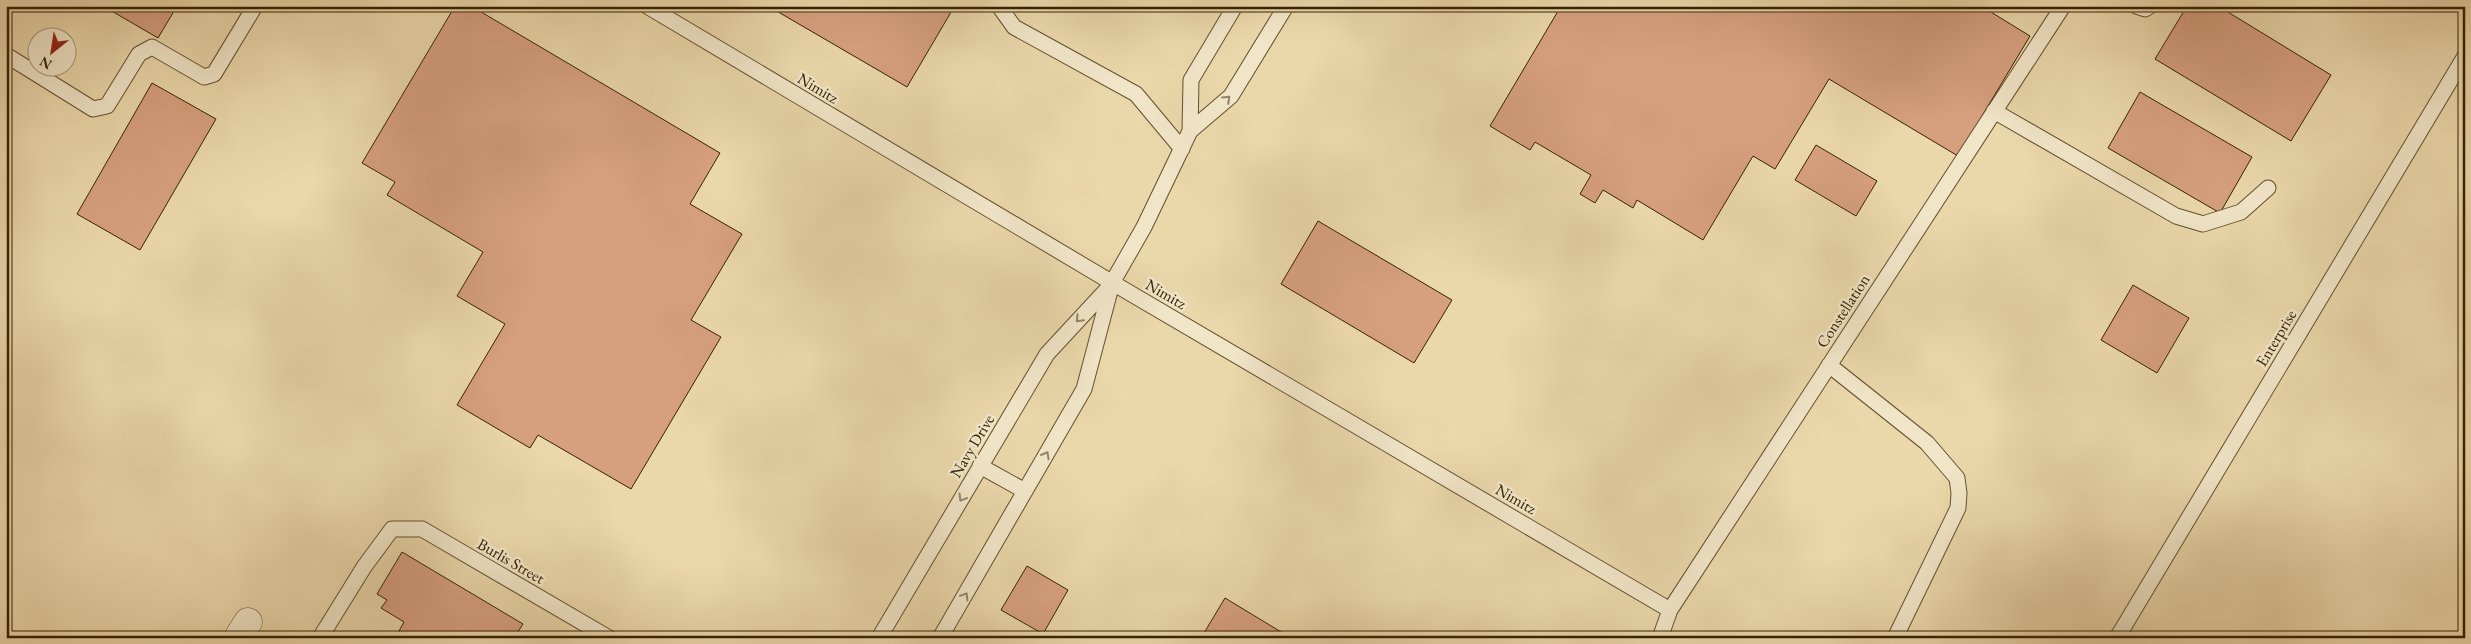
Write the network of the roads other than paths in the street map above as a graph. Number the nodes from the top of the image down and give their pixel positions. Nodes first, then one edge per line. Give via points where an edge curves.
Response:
1 (255, 6) edge
2 (647, 6) edge
3 (999, 6) edge
4 (1235, 6) edge
5 (1286, 6) edge
6 (2063, 6) edge
7 (2136, 6) edge
8 (2150, 6) edge
9 (6, 55) edge
10 (2465, 56) edge
11 (1994, 111) junction
12 (1190, 131) junction
13 (1182, 148) junction
14 (2268, 188) dead end
15 (1112, 283) junction
16 (1829, 365) junction
17 (980, 466) junction
18 (1025, 491) junction
19 (1670, 610) junction
20 (320, 638) edge
21 (609, 638) edge
22 (878, 638) edge
23 (940, 638) edge
24 (1660, 638) edge
25 (1894, 638) edge
26 (2117, 638) edge

1 - 9 lane via 214,74 204,77 152,47 139,54 107,106 93,109
2 - 15 lane, Nimitz
3 - 13 lane via 1014,27 1136,94
4 - 12 lane, Navy Drive via 1192,80
12 -> 5 lane, Navy Drive via 1232,96
6 - 11 lane, Constellation
7 - 8 lane via 2145,9
10 - 26 lane, Enterprise
11 - 14 lane via 2176,216 2203,224 2241,212
11 - 16 lane, Constellation
12 - 13 lane, Navy Drive
13 - 15 lane, Navy Drive
15 -> 17 lane, Navy Drive via 1048,354
18 -> 15 lane, Navy Drive via 1084,389
15 - 19 lane, Nimitz
16 - 19 lane, Constellation
16 - 25 lane via 1927,443 1957,478 1958,508
17 - 18 lane
17 -> 22 lane, Navy Drive
23 -> 18 lane, Navy Drive
19 - 24 lane, Constellation
20 - 21 lane, Burlis Street via 392,529 422,529

